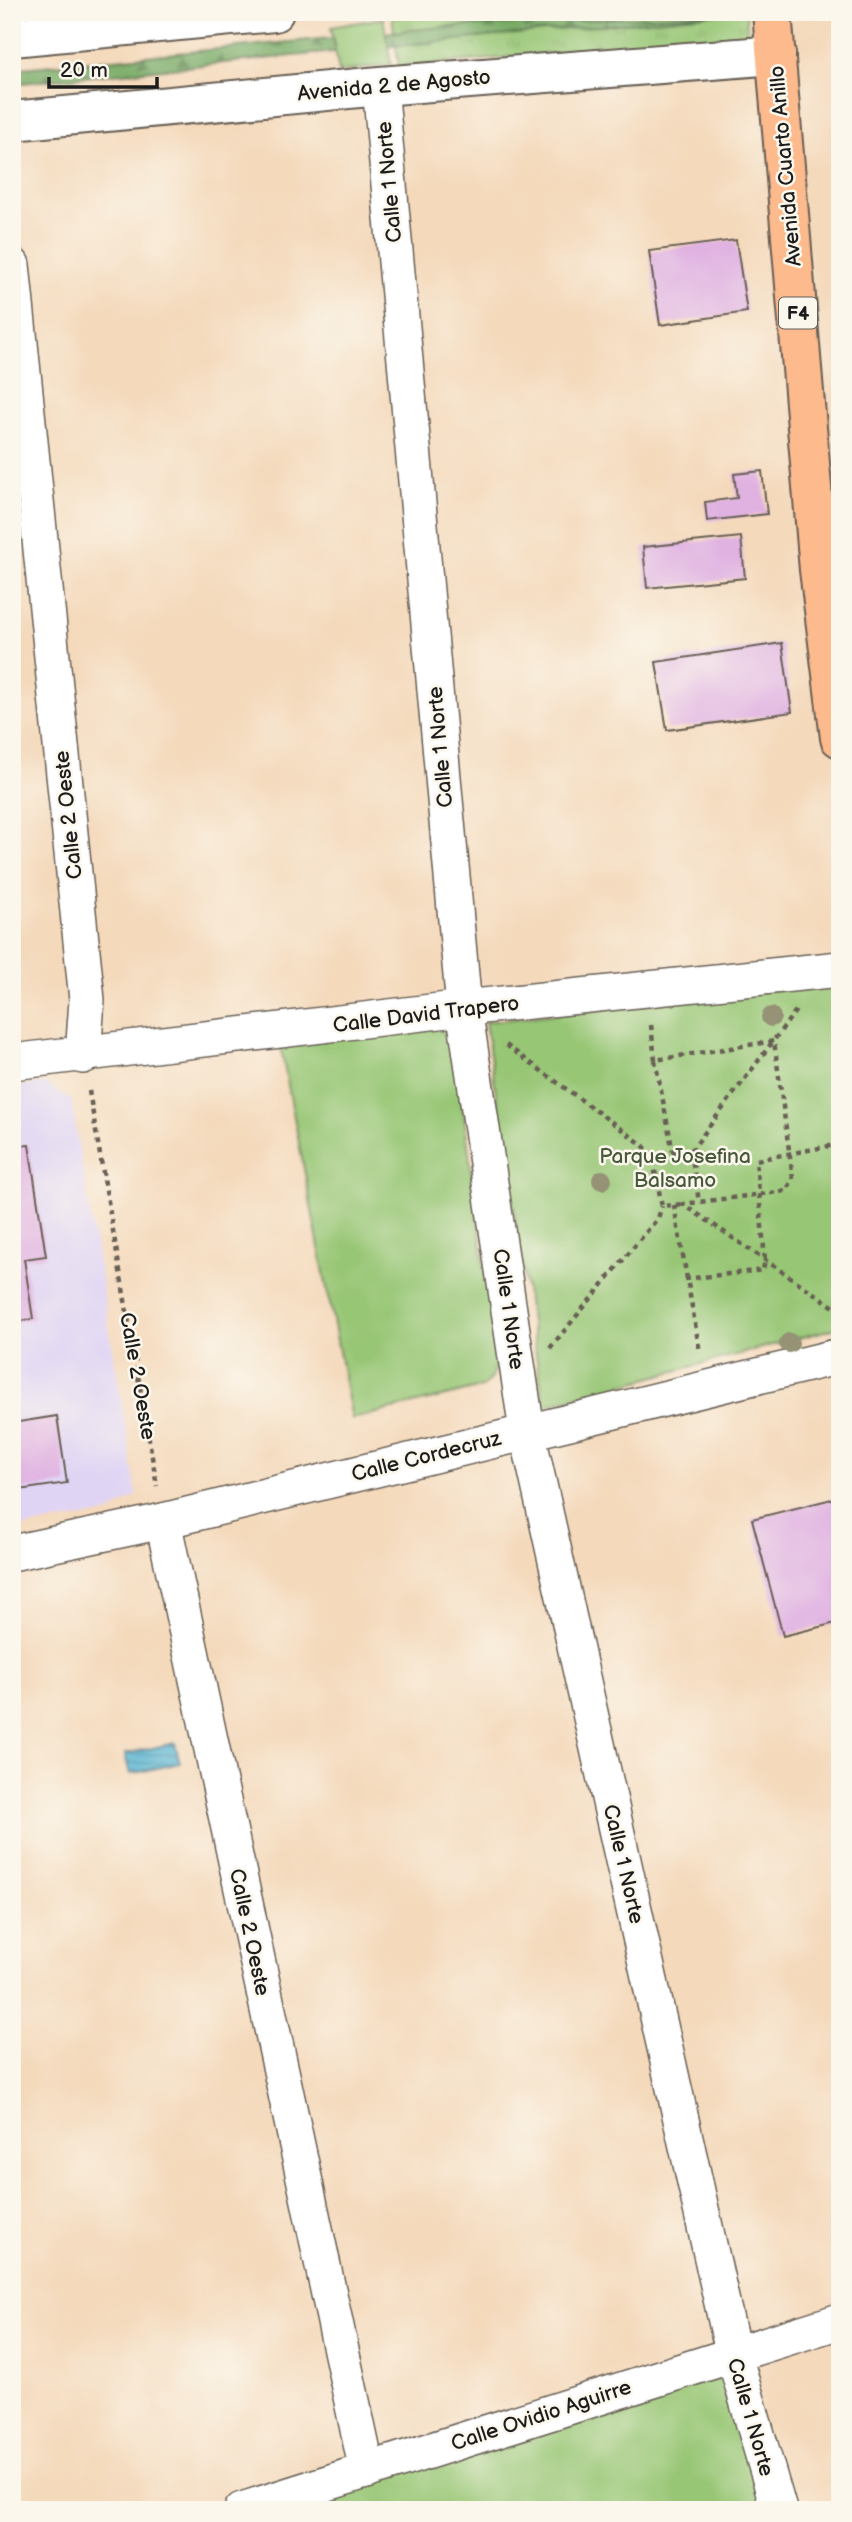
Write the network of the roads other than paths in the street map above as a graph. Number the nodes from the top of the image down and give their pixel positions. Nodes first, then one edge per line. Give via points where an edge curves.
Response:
1 (274, 12) edge
2 (772, 12) edge
3 (12, 37) edge
4 (776, 55) junction
5 (380, 86) junction
6 (12, 121) edge
7 (12, 265) edge
8 (829, 569) edge
9 (840, 738) edge
10 (840, 969) edge
11 (464, 1009) junction
12 (83, 1056) junction
13 (12, 1062) edge
14 (840, 1356) edge
15 (527, 1431) junction
16 (163, 1521) junction
17 (12, 1553) edge
18 (840, 2321) edge
19 (733, 2352) junction
20 (367, 2471) junction
21 (242, 2510) edge
22 (779, 2510) edge

1 - 3 street
2 - 4 highway, Avenida Cuarto Anillo / F4
4 - 5 street, Avenida 2 de Agosto
4 - 8 highway, Avenida Cuarto Anillo / F4
5 - 6 street, Avenida 2 de Agosto
5 - 11 street, Calle 1 Norte
7 - 12 street, Calle 2 Oeste via 87,1000
8 - 9 highway, Avenida Cuarto Anillo / F4
10 - 11 street, Calle David Trapero
11 - 12 street, Calle David Trapero
11 - 15 street, Calle 1 Norte
12 - 13 street, Calle David Trapero
14 - 15 street, Calle Cordecruz
15 - 16 street, Calle Cordecruz
15 - 19 street, Calle 1 Norte
16 - 17 street, Calle Cordecruz
16 - 20 street, Calle 2 Oeste
18 - 19 street, Calle Ovidio Aguirre
19 - 20 street, Calle Ovidio Aguirre
19 - 22 street, Calle 1 Norte
20 - 21 street, Calle Ovidio Aguirre

